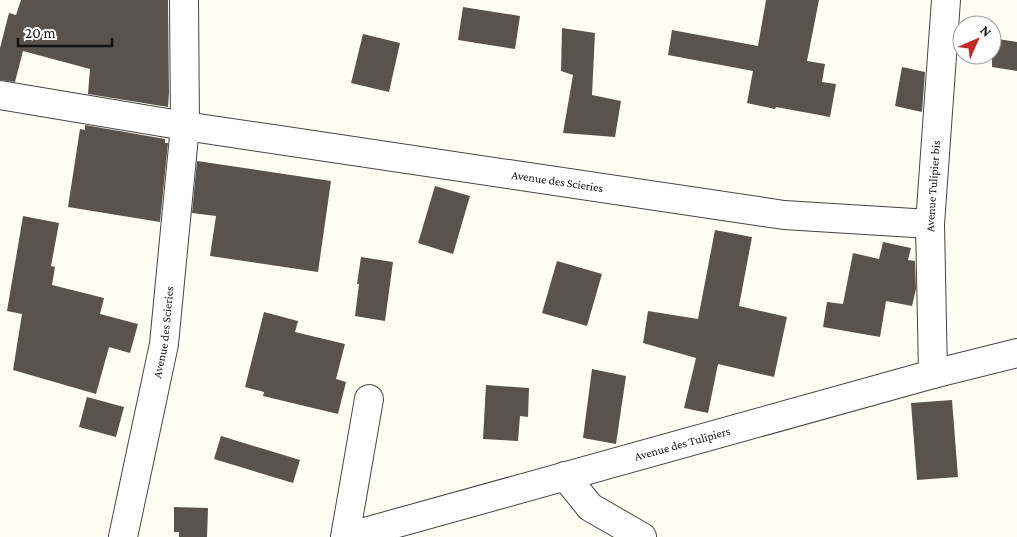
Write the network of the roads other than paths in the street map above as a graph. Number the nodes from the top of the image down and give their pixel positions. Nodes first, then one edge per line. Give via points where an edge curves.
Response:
1 (184, 0) edge
2 (946, 0) edge
3 (0, 95) edge
4 (185, 126) junction
5 (930, 224) junction
6 (1015, 355) edge
7 (933, 374) junction
8 (369, 399) dead end
9 (565, 476) junction
10 (123, 537) edge
11 (346, 537) edge
12 (642, 537) edge

1 - 4 street, Avenue des Scieries
2 - 5 street, Avenue Tulipier bis
3 - 4 street, Avenue des Scieries
4 - 5 street, Avenue des Scieries via 784,215
4 - 10 street, Avenue des Scieries via 164,344
5 - 7 street, Avenue Tulipier bis
6 - 7 street, Avenue des Tulipiers
7 - 9 street, Avenue des Tulipiers
8 - 11 street
9 - 11 street, Avenue des Tulipiers
9 - 12 street via 590,507

